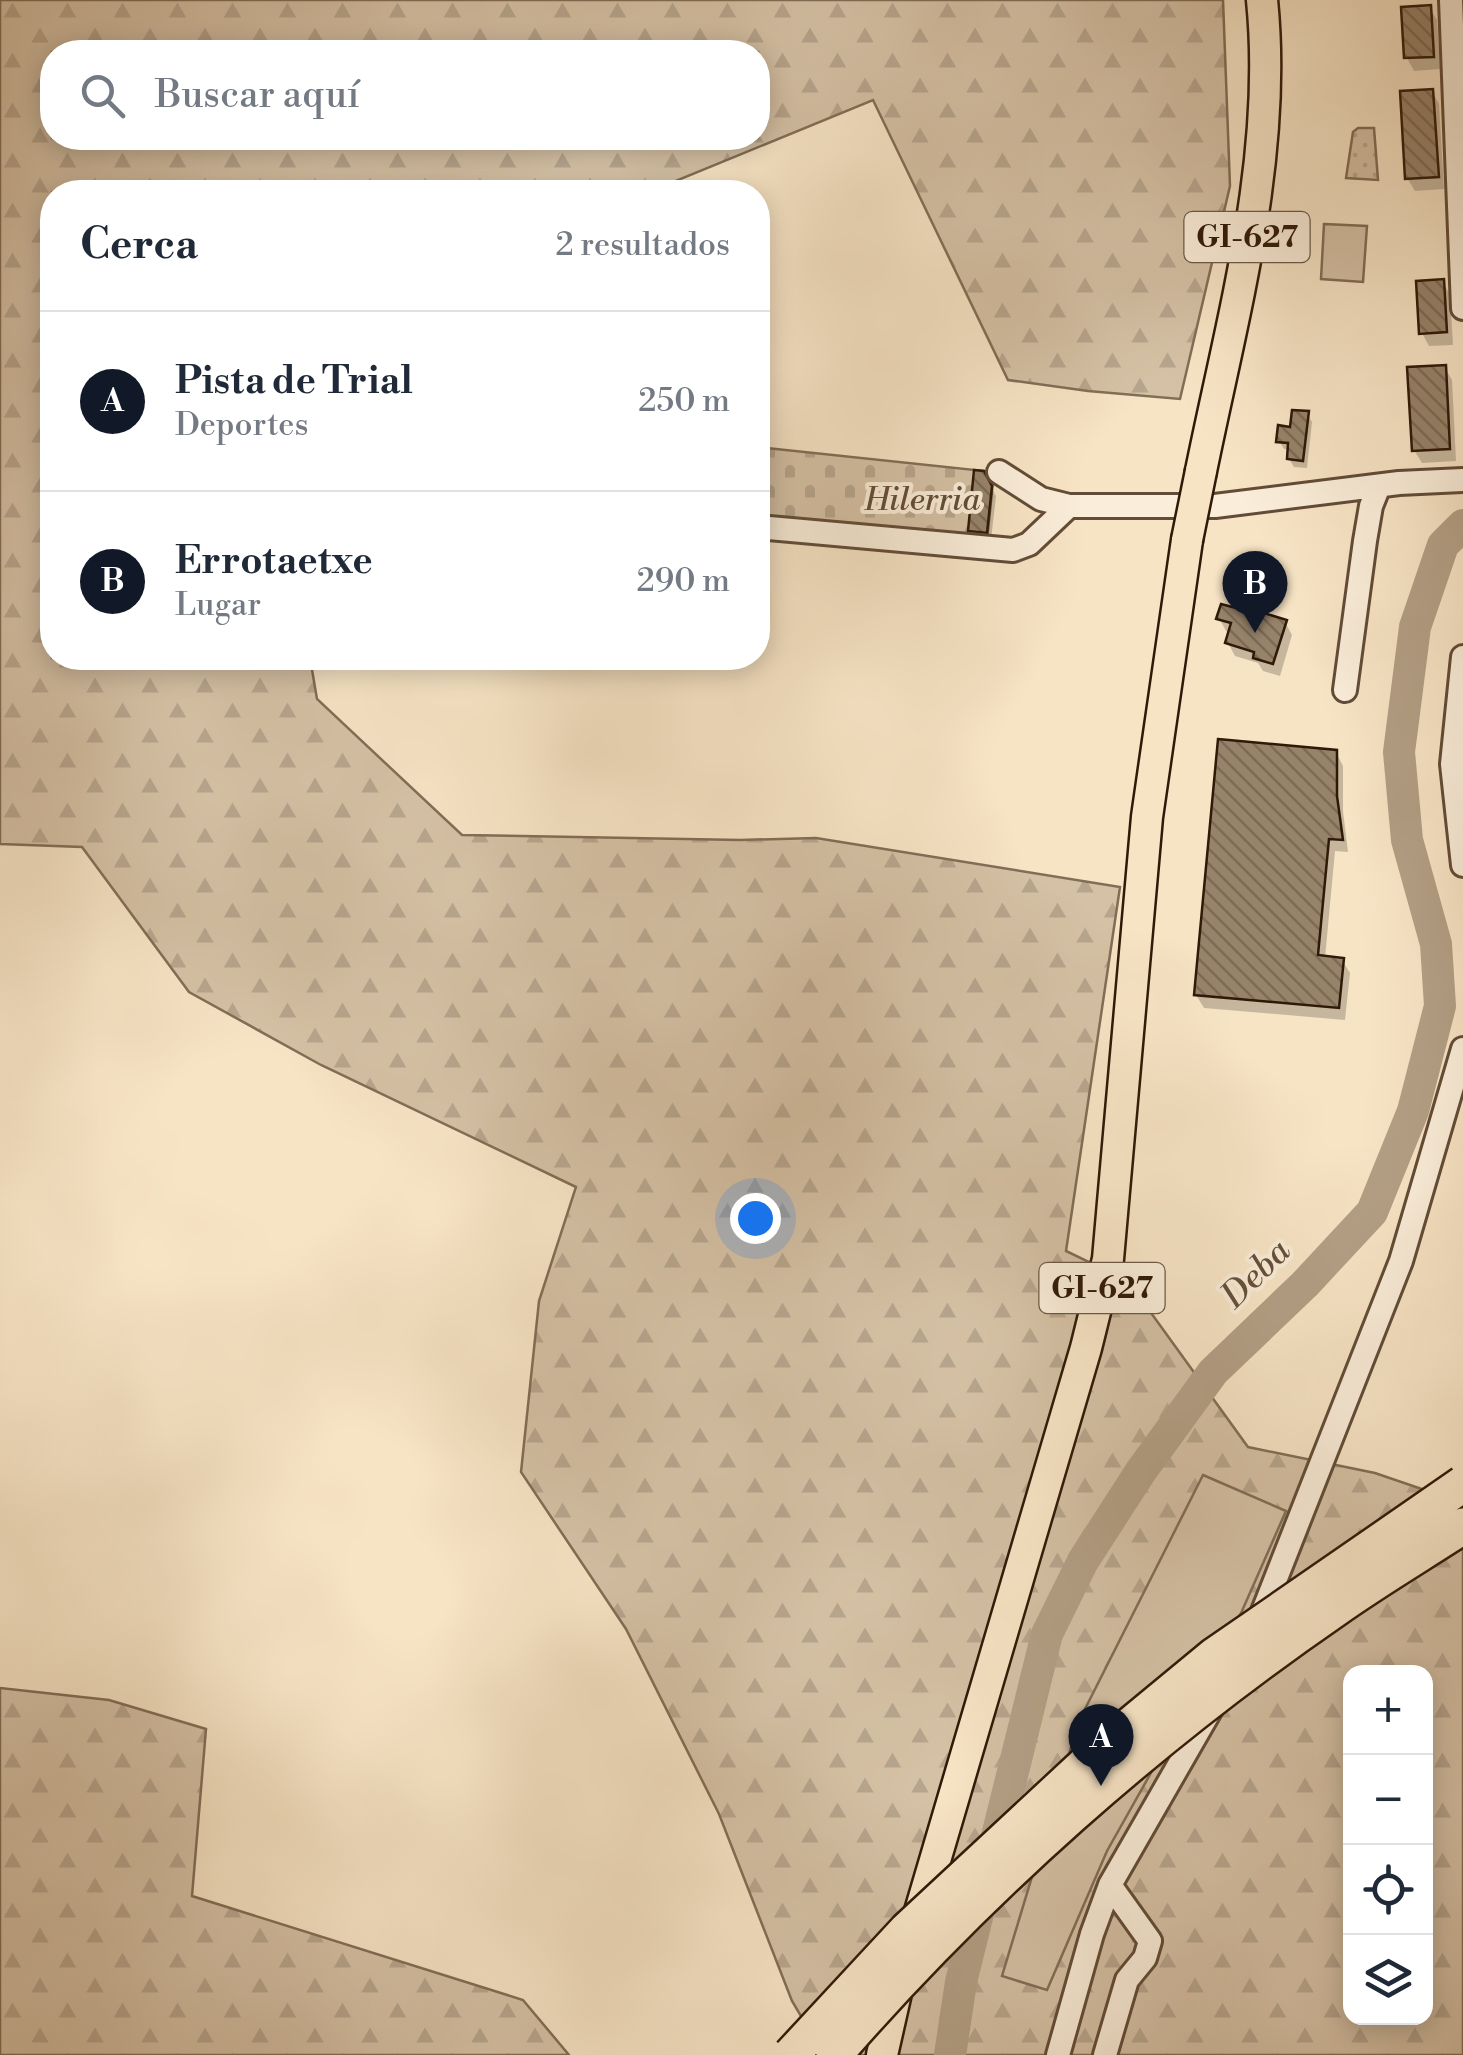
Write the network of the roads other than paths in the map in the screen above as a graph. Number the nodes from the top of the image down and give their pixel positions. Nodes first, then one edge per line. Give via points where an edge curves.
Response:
1 (1262, 0) edge
2 (1451, 0) edge
3 (1463, 308) edge
4 (999, 472) dead end
5 (1463, 480) edge
6 (1379, 486) junction
7 (1069, 506) junction
8 (770, 528) edge
9 (1463, 657) edge
10 (1345, 690) dead end
11 (1463, 864) edge
12 (1463, 1049) edge
13 (1463, 1484) edge
14 (1463, 1526) edge
15 (1110, 1885) junction
16 (791, 2055) edge
17 (834, 2055) edge
18 (882, 2055) edge
19 (1058, 2055) edge
20 (1104, 2055) edge

1 - 18 main road, GI-627, bridge via 1265,69 1256,195 1187,540 1148,817 1108,1259
2 - 3 street
4 - 7 street via 1040,500
5 - 6 street
6 - 7 street via 1215,506
6 - 10 street
7 - 8 street via 1029,544 1013,550
9 - 11 street via 1452,764
12 - 15 street via 1400,1261 1272,1594
13 - 16 highway, bridge via 1214,1656 1105,1746 907,1930
14 - 17 highway, bridge via 1334,1609 1130,1767 957,1925
15 - 19 street
15 - 20 street via 1150,1942 1127,1980

